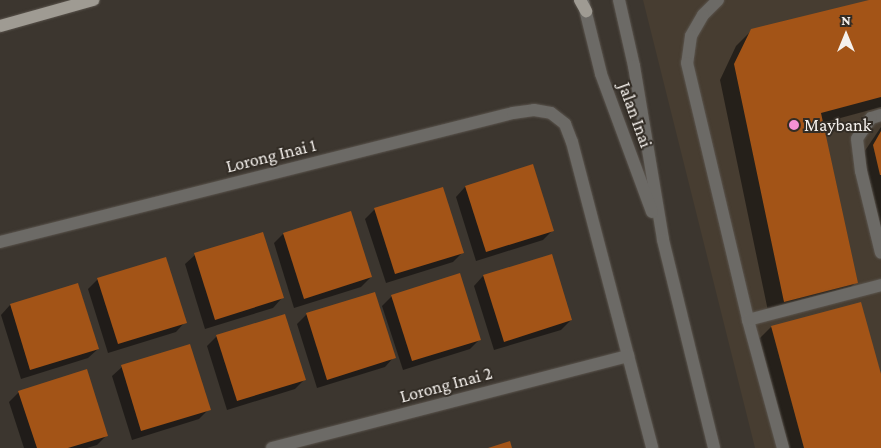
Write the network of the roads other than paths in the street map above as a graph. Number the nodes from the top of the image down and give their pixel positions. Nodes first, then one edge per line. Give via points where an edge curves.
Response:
1 (93, 0) edge
2 (619, 0) edge
3 (718, 0) edge
4 (583, 4) edge
5 (0, 26) edge
6 (881, 115) edge
7 (662, 240) junction
8 (0, 242) edge
9 (881, 253) edge
10 (881, 285) edge
11 (748, 320) junction
12 (628, 356) junction
13 (272, 448) edge
14 (652, 448) edge
15 (714, 448) edge
16 (784, 448) edge

1 - 5 main road
2 - 7 street, Jalan Inai via 634,66
3 - 11 street via 703,14 691,36 687,63
4 - 7 street, Jalan Inai via 601,74
6 - 9 street via 871,118 862,128 857,139 857,152
7 - 15 street, Jalan Inai
8 - 12 street, Lorong Inai 1 via 513,113 534,110 551,113 564,124 572,142
10 - 11 street
11 - 16 street
12 - 13 street, Lorong Inai 2
12 - 14 street

